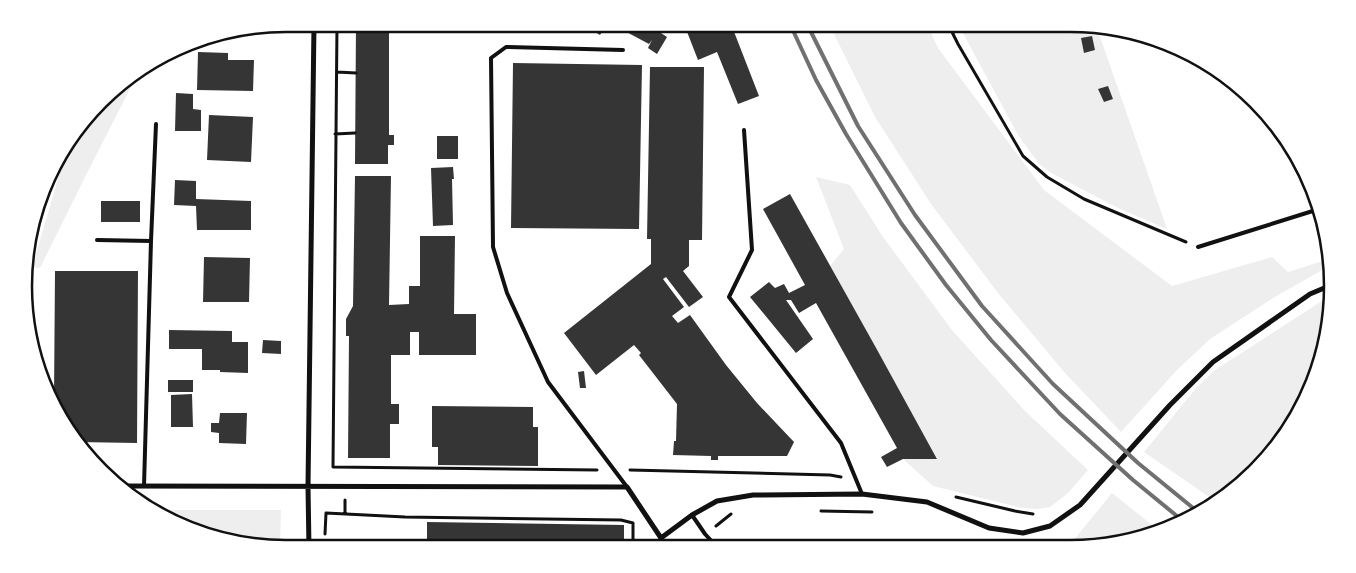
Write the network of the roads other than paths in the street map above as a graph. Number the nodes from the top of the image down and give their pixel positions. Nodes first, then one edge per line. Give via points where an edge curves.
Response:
1 (314, 32) edge
2 (623, 50) dead end
3 (156, 124) dead end
4 (744, 130) dead end
5 (1312, 211) edge
6 (97, 240) dead end
7 (151, 242) junction
8 (1198, 247) road end
9 (1324, 288) edge
10 (130, 486) edge
11 (144, 486) junction
12 (308, 486) junction
13 (627, 487) junction
14 (862, 494) junction
15 (692, 515) junction
16 (661, 538) joint
17 (308, 540) edge
18 (711, 540) edge

1 - 12 street
2 - 13 lane via 506,48 491,58 493,247 507,293 548,382
3 - 7 lane
4 - 14 lane via 752,250 730,297 841,443
5 - 8 lane
6 - 7 lane
7 - 11 lane
9 - 14 street via 1310,294 1213,362 1080,505 1050,526 1023,533 989,528 928,502
10 - 11 street
11 - 12 street
12 - 13 street
12 - 17 street
13 - 16 street
14 - 15 street via 753,495 717,501
15 - 16 street
15 - 18 lane

